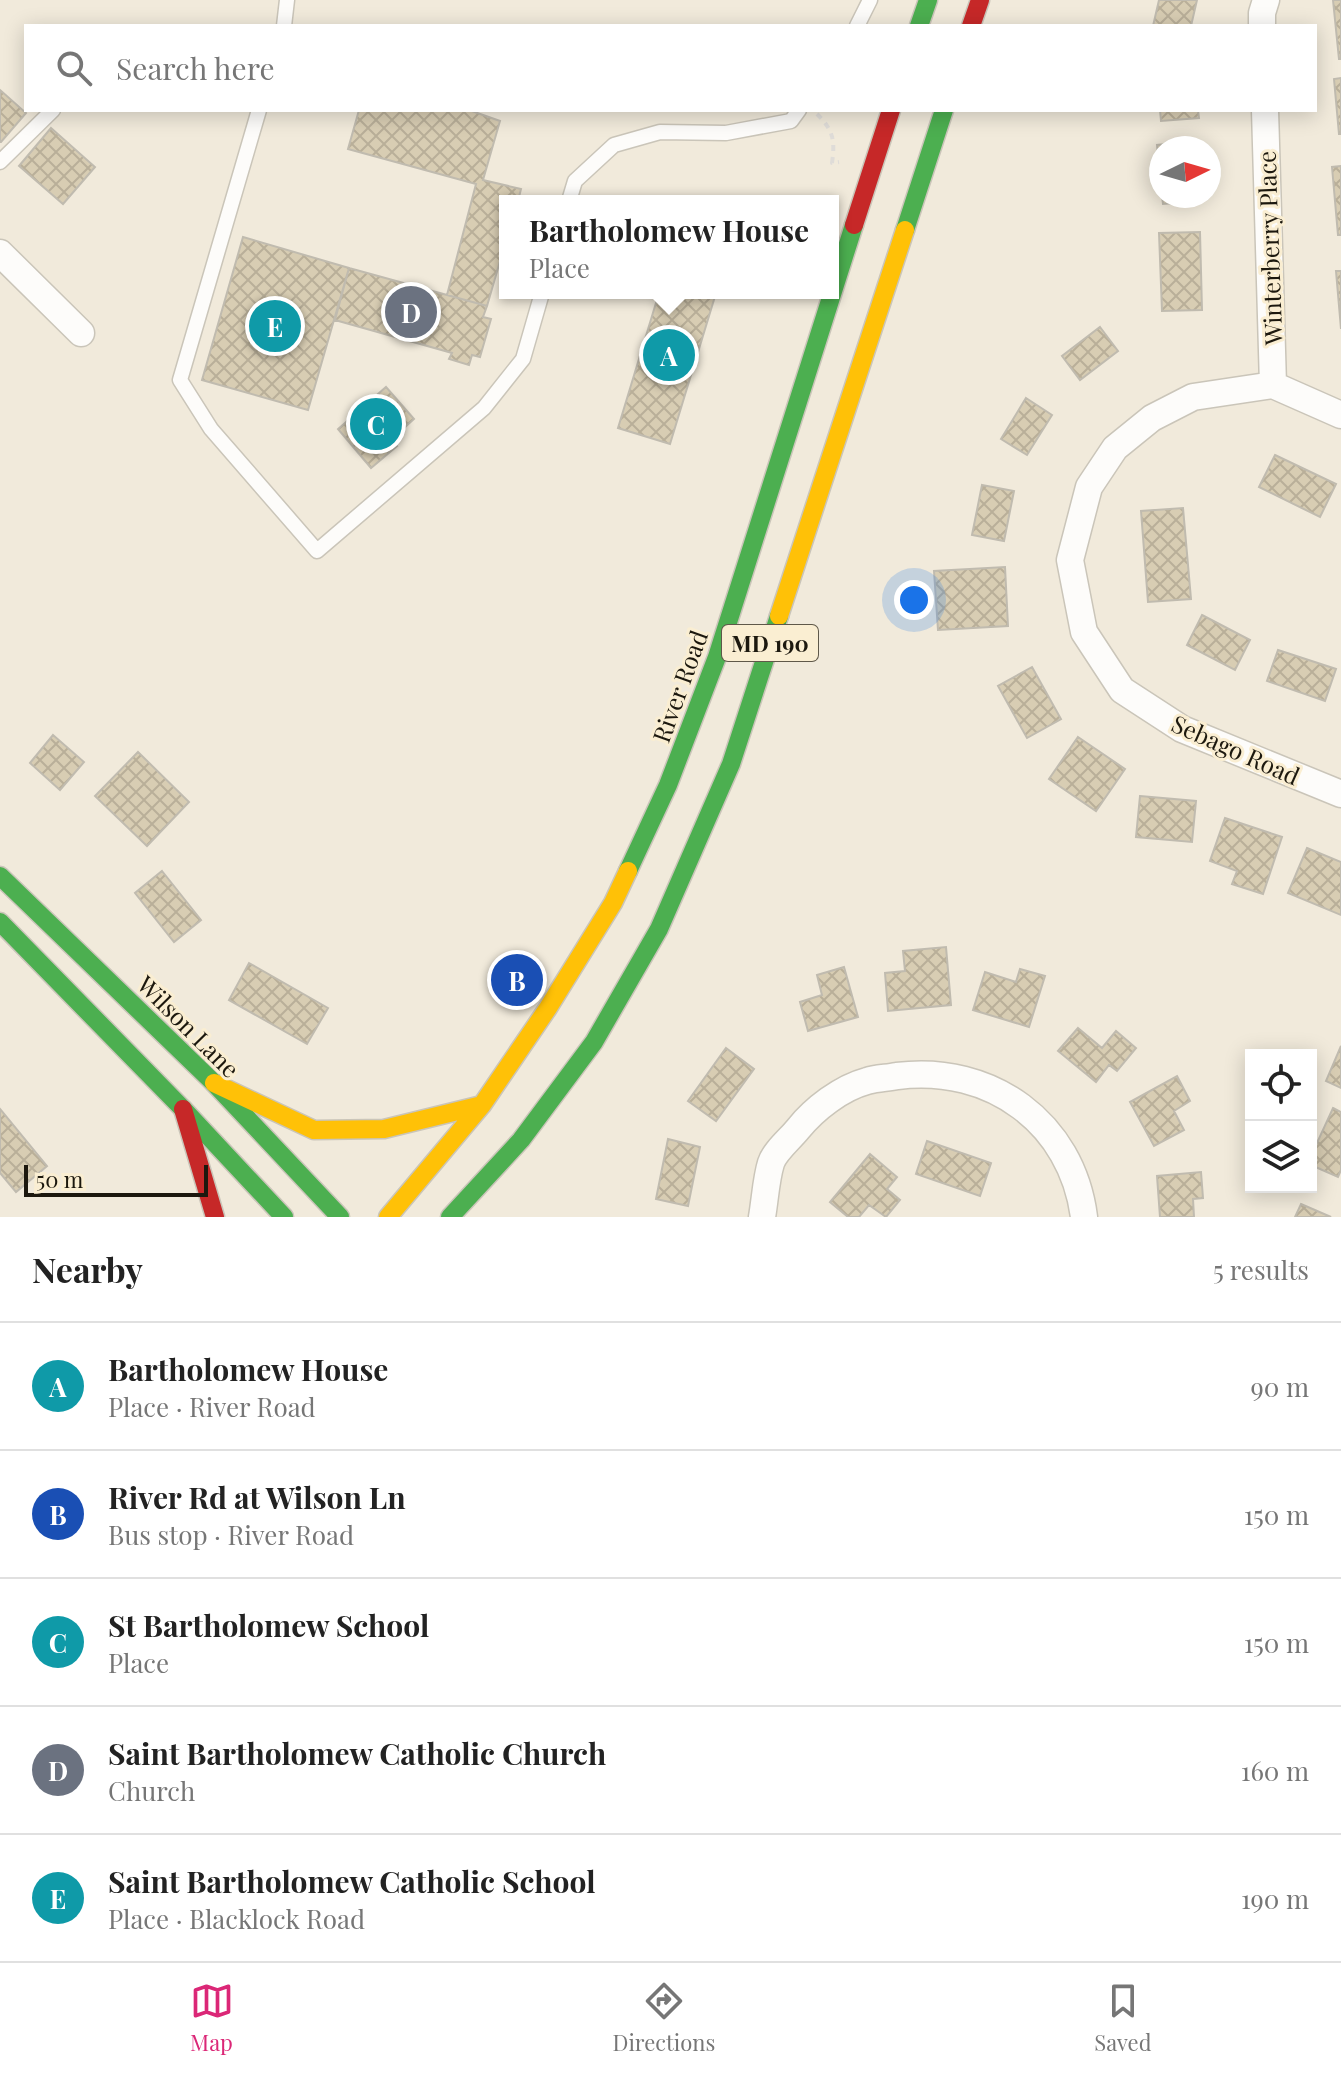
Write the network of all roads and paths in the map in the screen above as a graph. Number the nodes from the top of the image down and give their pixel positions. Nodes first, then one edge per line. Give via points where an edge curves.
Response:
1 (287, 0) edge
2 (870, 0) edge
3 (928, 0) edge
4 (980, 0) edge
5 (1266, 0) edge
6 (284, 24) edge
7 (858, 24) edge
8 (920, 24) edge
9 (972, 24) edge
10 (1262, 24) edge
11 (51, 112) edge
12 (258, 112) edge
13 (890, 112) edge
14 (943, 112) edge
15 (1265, 112) edge
16 (795, 115) edge
17 (0, 162) edge
18 (571, 195) edge
19 (0, 253) edge
20 (839, 273) edge
21 (540, 299) edge
22 (831, 299) edge
23 (81, 333) dead end
24 (1273, 385) junction
25 (1341, 415) edge
26 (1341, 794) edge
27 (0, 876) edge
28 (0, 922) edge
29 (214, 1083) junction
30 (482, 1105) junction
31 (183, 1109) junction
32 (521, 1140) junction
33 (502, 1191) dead end
34 (215, 1217) edge
35 (284, 1217) edge
36 (340, 1217) edge
37 (388, 1217) edge
38 (450, 1217) edge
39 (762, 1217) edge
40 (1084, 1217) edge

1 - 6 lane
2 - 7 lane
3 - 8 main road
4 - 9 main road
5 - 10 street
11 - 17 lane
12 - 21 lane via 180,380 211,429 317,551 484,408 523,359
13 - 20 main road, River Road / MD 190
14 - 32 main road, MD 190 via 731,764 659,929 594,1042
15 - 24 street, Winterberry Place
16 - 18 lane via 726,133 660,132 614,145 575,181
19 - 23 street
22 - 30 main road, River Road / MD 190 via 717,657 668,785 613,903
24 - 25 street
24 - 26 street, Sebago Road via 1193,397 1152,418 1115,448 1089,487 1070,560 1084,632 1122,690 1182,729
27 - 29 main road, Wilson Lane
28 - 31 main road
29 - 30 main road via 314,1130 384,1129
29 - 36 main road, Wilson Lane
30 - 37 main road, River Road / MD 190
31 - 34 main road
31 - 35 main road
32 - 33 main road
32 - 38 main road, MD 190
39 - 40 street via 772,1160 807,1118 865,1081 920,1073 990,1087 1037,1117 1063,1151 1081,1190

